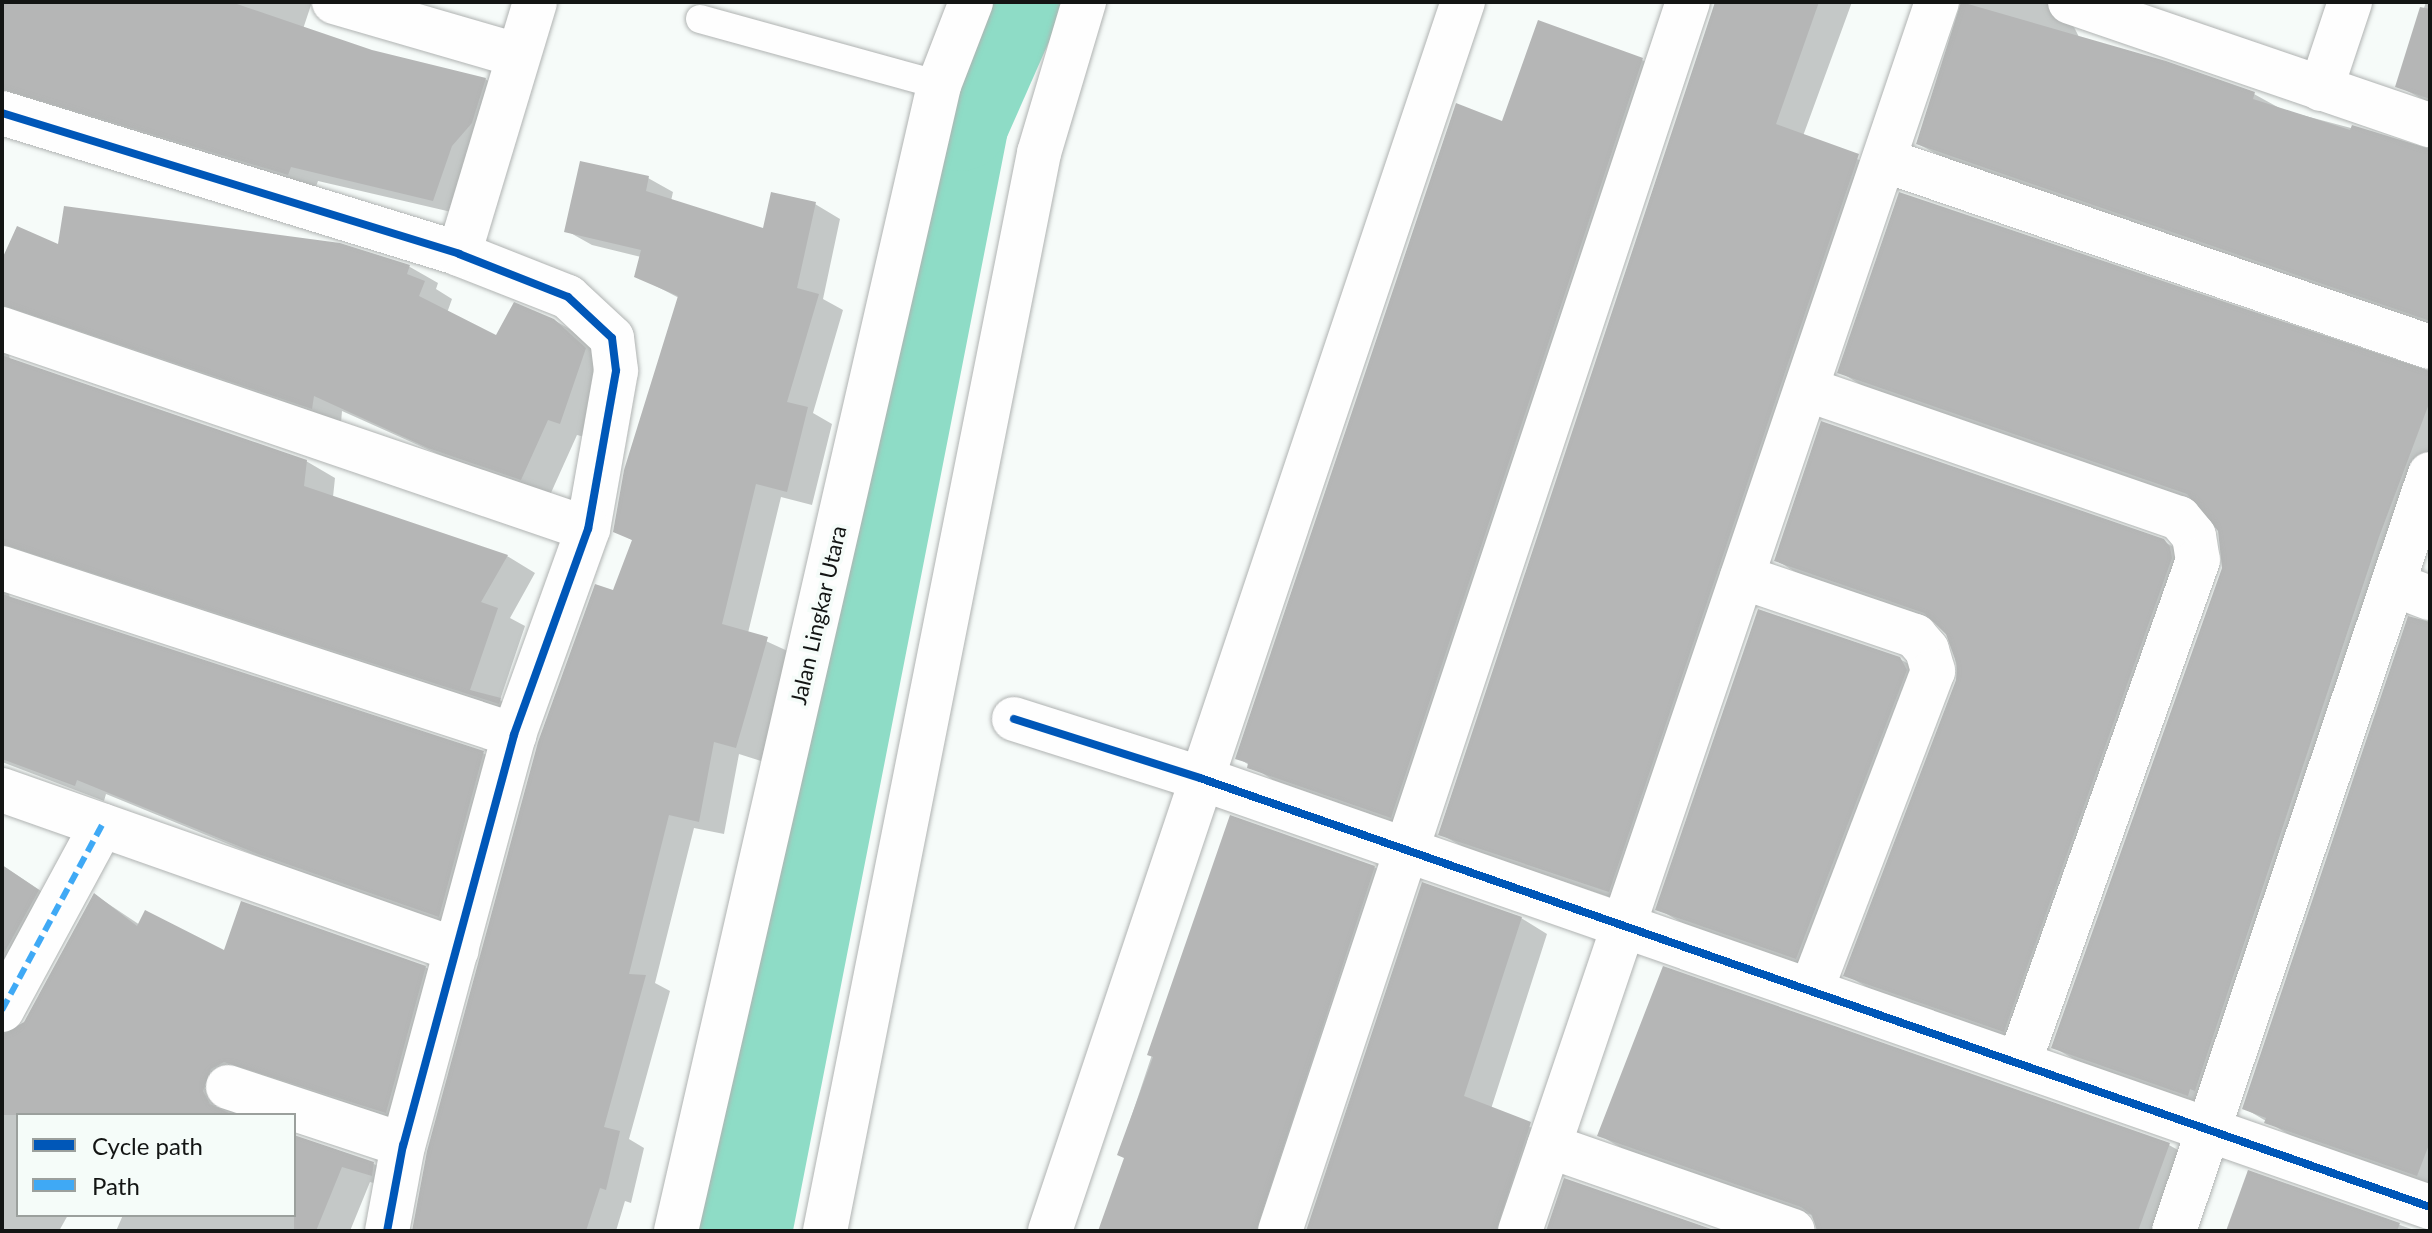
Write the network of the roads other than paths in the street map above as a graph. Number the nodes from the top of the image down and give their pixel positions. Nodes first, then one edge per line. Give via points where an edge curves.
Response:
1 (334, 2) edge
2 (535, 2) edge
3 (971, 2) edge
4 (1084, 2) edge
5 (1463, 2) edge
6 (1688, 2) edge
7 (1937, 2) edge
8 (2070, 2) edge
9 (2350, 2) edge
10 (700, 19) dead end
11 (517, 55) junction
12 (939, 85) junction
13 (2321, 89) junction
14 (2, 113) edge
15 (2430, 125) edge
16 (1884, 160) junction
17 (459, 254) junction
18 (2, 329) edge
19 (2430, 347) edge
20 (1806, 389) junction
21 (2430, 474) edge
22 (588, 529) junction
23 (2, 568) edge
24 (1742, 577) junction
25 (2412, 591) edge
26 (1014, 719) dead end
27 (514, 735) junction
28 (1200, 778) junction
29 (2, 790) edge
30 (102, 825) junction
31 (1406, 850) junction
32 (1624, 926) junction
33 (457, 950) junction
34 (1811, 991) junction
35 (2, 1010) edge
36 (2019, 1063) junction
37 (228, 1087) dead end
38 (2209, 1129) junction
39 (403, 1145) junction
40 (1549, 1146) junction
41 (2427, 1195) edge
42 (387, 1231) edge
43 (676, 1231) edge
44 (825, 1231) edge
45 (1050, 1231) edge
46 (1280, 1231) edge
47 (1520, 1231) edge
48 (1793, 1231) edge
49 (2174, 1231) edge

1 - 11 street
2 - 11 street
3 - 12 street, Jalan Lingkar Utara
4 - 44 street via 1039,153
5 - 28 street
6 - 31 street
7 - 16 street
8 - 13 street
9 - 13 street
10 - 12 lane
11 - 17 street
12 - 43 street, Jalan Lingkar Utara
13 - 15 street
14 - 17 street
16 - 19 street
16 - 20 street
17 - 22 street via 568,297 612,338 616,371
18 - 22 street
20 - 24 street
20 - 36 street via 2179,518 2194,536 2198,560
21 - 25 street
22 - 27 street
23 - 27 street
24 - 32 street
24 - 34 street via 1915,636 1927,650 1933,671
25 - 38 street
26 - 28 street
27 - 33 street
28 - 31 street
28 - 45 street
29 - 30 street
30 - 33 street
30 - 35 street
31 - 32 street
31 - 46 street
32 - 34 street
32 - 40 street
33 - 39 street
34 - 36 street
36 - 38 street
37 - 39 street
38 - 41 street
38 - 49 street
39 - 42 street
40 - 47 street
40 - 48 street

